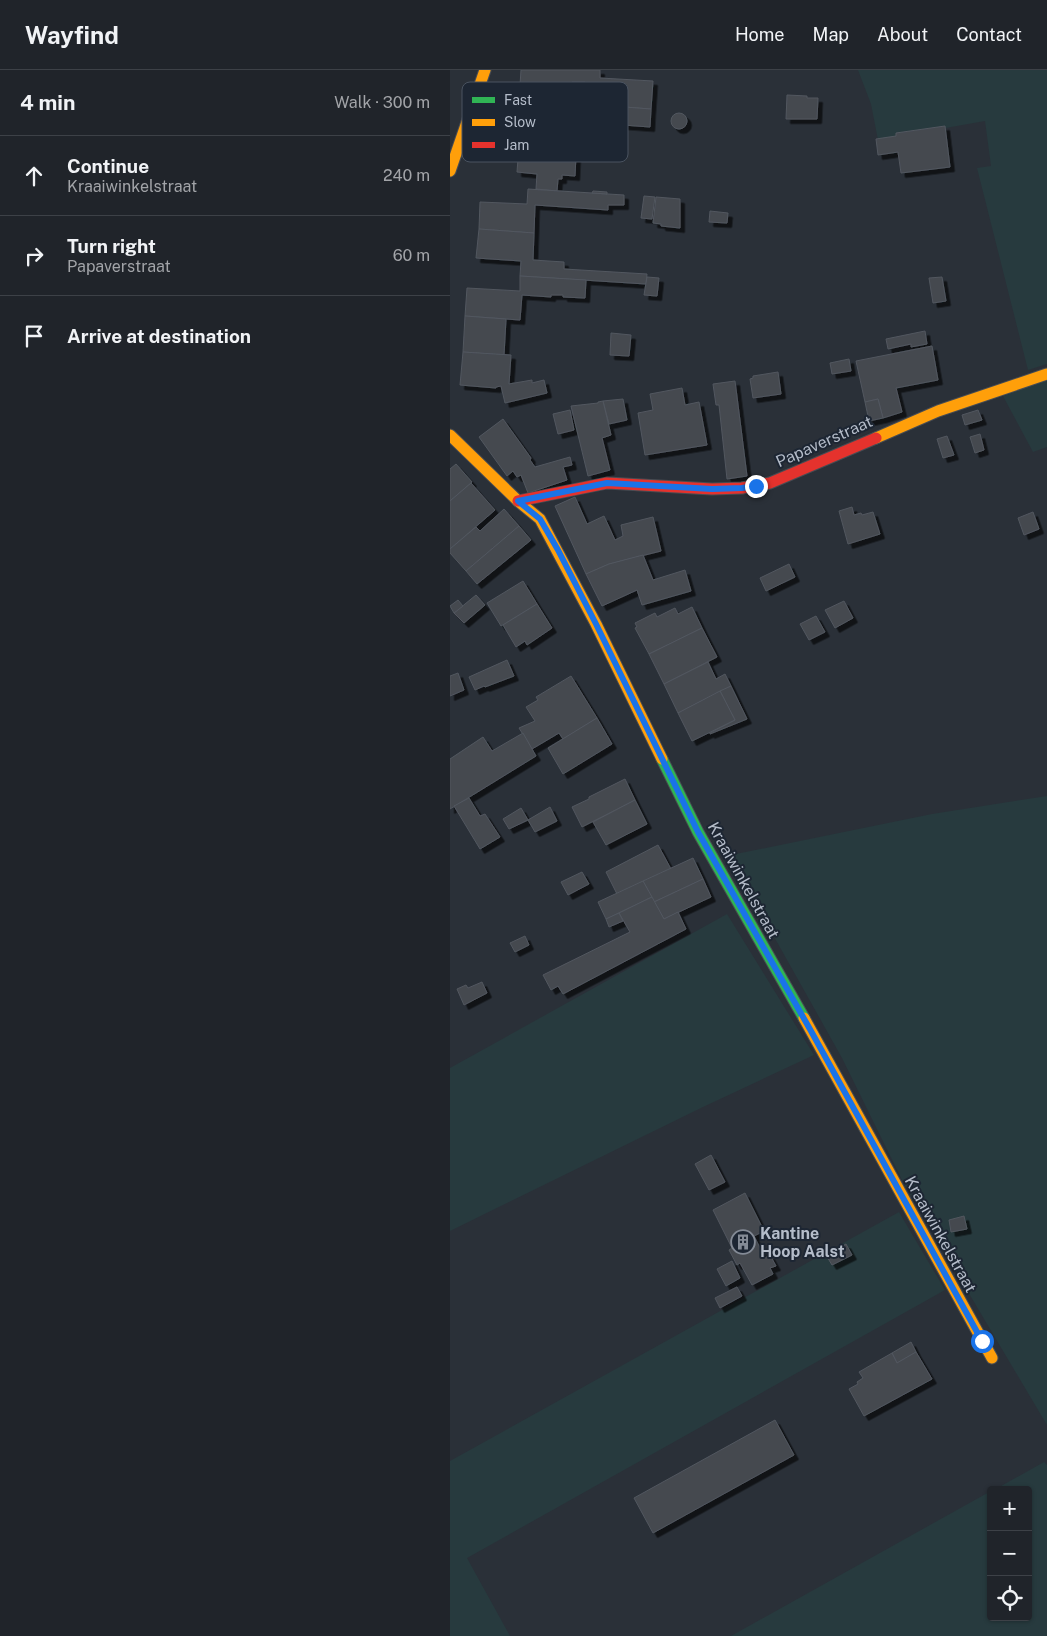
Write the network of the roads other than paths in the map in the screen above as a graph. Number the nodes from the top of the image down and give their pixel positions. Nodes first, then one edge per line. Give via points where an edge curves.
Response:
1 (485, 70) edge
2 (481, 82) edge
3 (462, 136) edge
4 (450, 171) edge
5 (1047, 374) edge
6 (450, 435) edge
7 (518, 501) junction
8 (992, 1358) dead end

1 - 2 street
3 - 4 street
5 - 7 street, Papaverstraat via 929,415 770,483 712,489 607,483
6 - 7 street, Kraaiwinkelstraat
7 - 8 street, Kraaiwinkelstraat via 540,519 558,550 698,832

